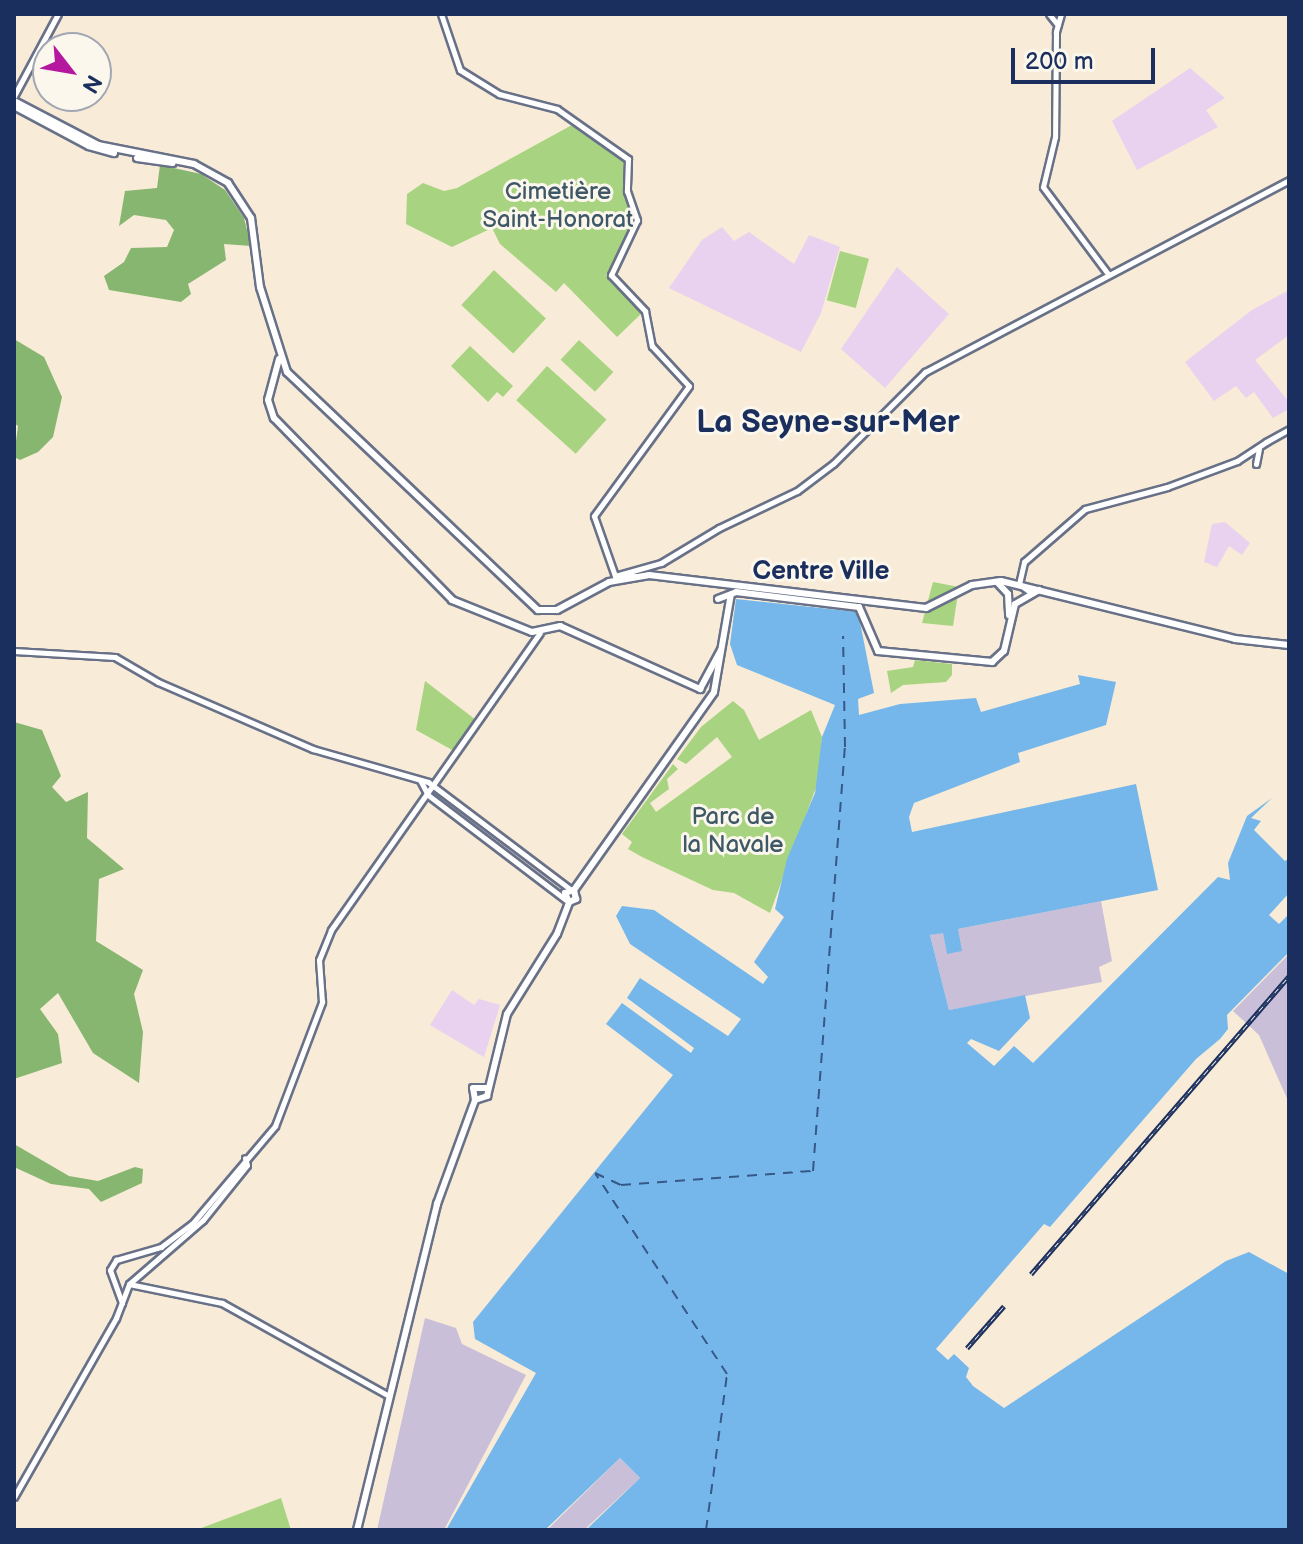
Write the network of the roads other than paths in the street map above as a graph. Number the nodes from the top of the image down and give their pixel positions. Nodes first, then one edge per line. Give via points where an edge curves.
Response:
1 (58, 14) edge
2 (441, 14) edge
3 (1049, 14) edge
4 (1061, 14) edge
5 (1058, 25) junction
6 (14, 101) edge
7 (1288, 180) edge
8 (1108, 274) junction
9 (279, 359) junction
10 (276, 374) junction
11 (294, 381) junction
12 (1289, 429) edge
13 (1264, 444) junction
14 (1247, 454) junction
15 (1237, 461) junction
16 (1223, 465) junction
17 (616, 578) junction
18 (995, 581) junction
19 (1019, 584) junction
20 (720, 586) junction
21 (1042, 590) junction
22 (1030, 592) junction
23 (725, 596) junction
24 (726, 611) junction
25 (1009, 622) junction
26 (540, 633) junction
27 (1289, 645) edge
28 (723, 646) junction
29 (14, 651) edge
30 (714, 686) junction
31 (702, 689) junction
32 (711, 696) junction
33 (702, 708) junction
34 (419, 780) junction
35 (434, 786) junction
36 (428, 795) junction
37 (485, 824) junction
38 (477, 833) junction
39 (572, 890) junction
40 (568, 901) junction
41 (486, 1088) junction
42 (475, 1100) junction
43 (245, 1158) junction
44 (129, 1284) junction
45 (122, 1303) junction
46 (389, 1396) junction
47 (14, 1497) edge
48 (357, 1530) edge

1 - 6 street
2 - 17 street via 454,61 463,72 503,96 557,109 627,156 627,191 637,220 611,275 645,311 652,346 689,386 596,513 599,538
3 - 5 street
4 - 5 street
5 - 8 street via 1055,137 1043,187
6 - 9 main road via 98,145 209,170 237,193 252,231
7 - 8 street
8 - 17 street via 908,385 834,463 797,491 733,520 681,553
9 - 10 main road
9 - 11 main road
10 - 11 main road
10 - 26 main road via 268,400 274,418 444,594 471,611
11 - 17 main road via 517,594 543,612 562,608
12 - 13 street
13 - 14 street
13 - 15 street via 1254,464
14 - 15 street
14 - 16 street
15 - 16 street
16 - 19 street via 1157,491 1093,505 1025,560
17 - 20 main road via 684,576
18 - 19 main road
18 - 20 main road via 972,585 929,608
18 - 25 main road via 1008,594
19 - 21 main road
19 - 22 street
20 - 23 main road via 713,592
21 - 22 main road
21 - 27 main road via 1235,639
22 - 25 main road via 1015,604
23 - 24 main road
23 - 24 main road
23 - 25 main road via 863,609 876,649 992,662 1004,651
24 - 28 main road
26 - 31 main road via 560,626
26 - 35 street
28 - 30 main road
28 - 31 main road
29 - 34 street via 115,657 158,682 313,749
30 - 31 main road
30 - 32 main road
31 - 32 main road
31 - 33 main road
32 - 33 main road
33 - 39 main road
34 - 35 street
34 - 36 street
35 - 36 street
35 - 37 street
36 - 38 street
36 - 43 street via 331,930 319,960 322,1002 278,1120
37 - 38 street
37 - 39 street
38 - 40 street
39 - 40 main road via 577,897
40 - 41 main road via 557,934 507,1014
41 - 42 main road via 485,1099
41 - 42 main road via 473,1088
42 - 46 main road via 437,1204
43 - 44 street via 247,1165 208,1214
43 - 45 street via 192,1224 161,1247 116,1260 110,1270
44 - 45 street
44 - 46 street via 222,1303
45 - 47 street
46 - 48 main road

